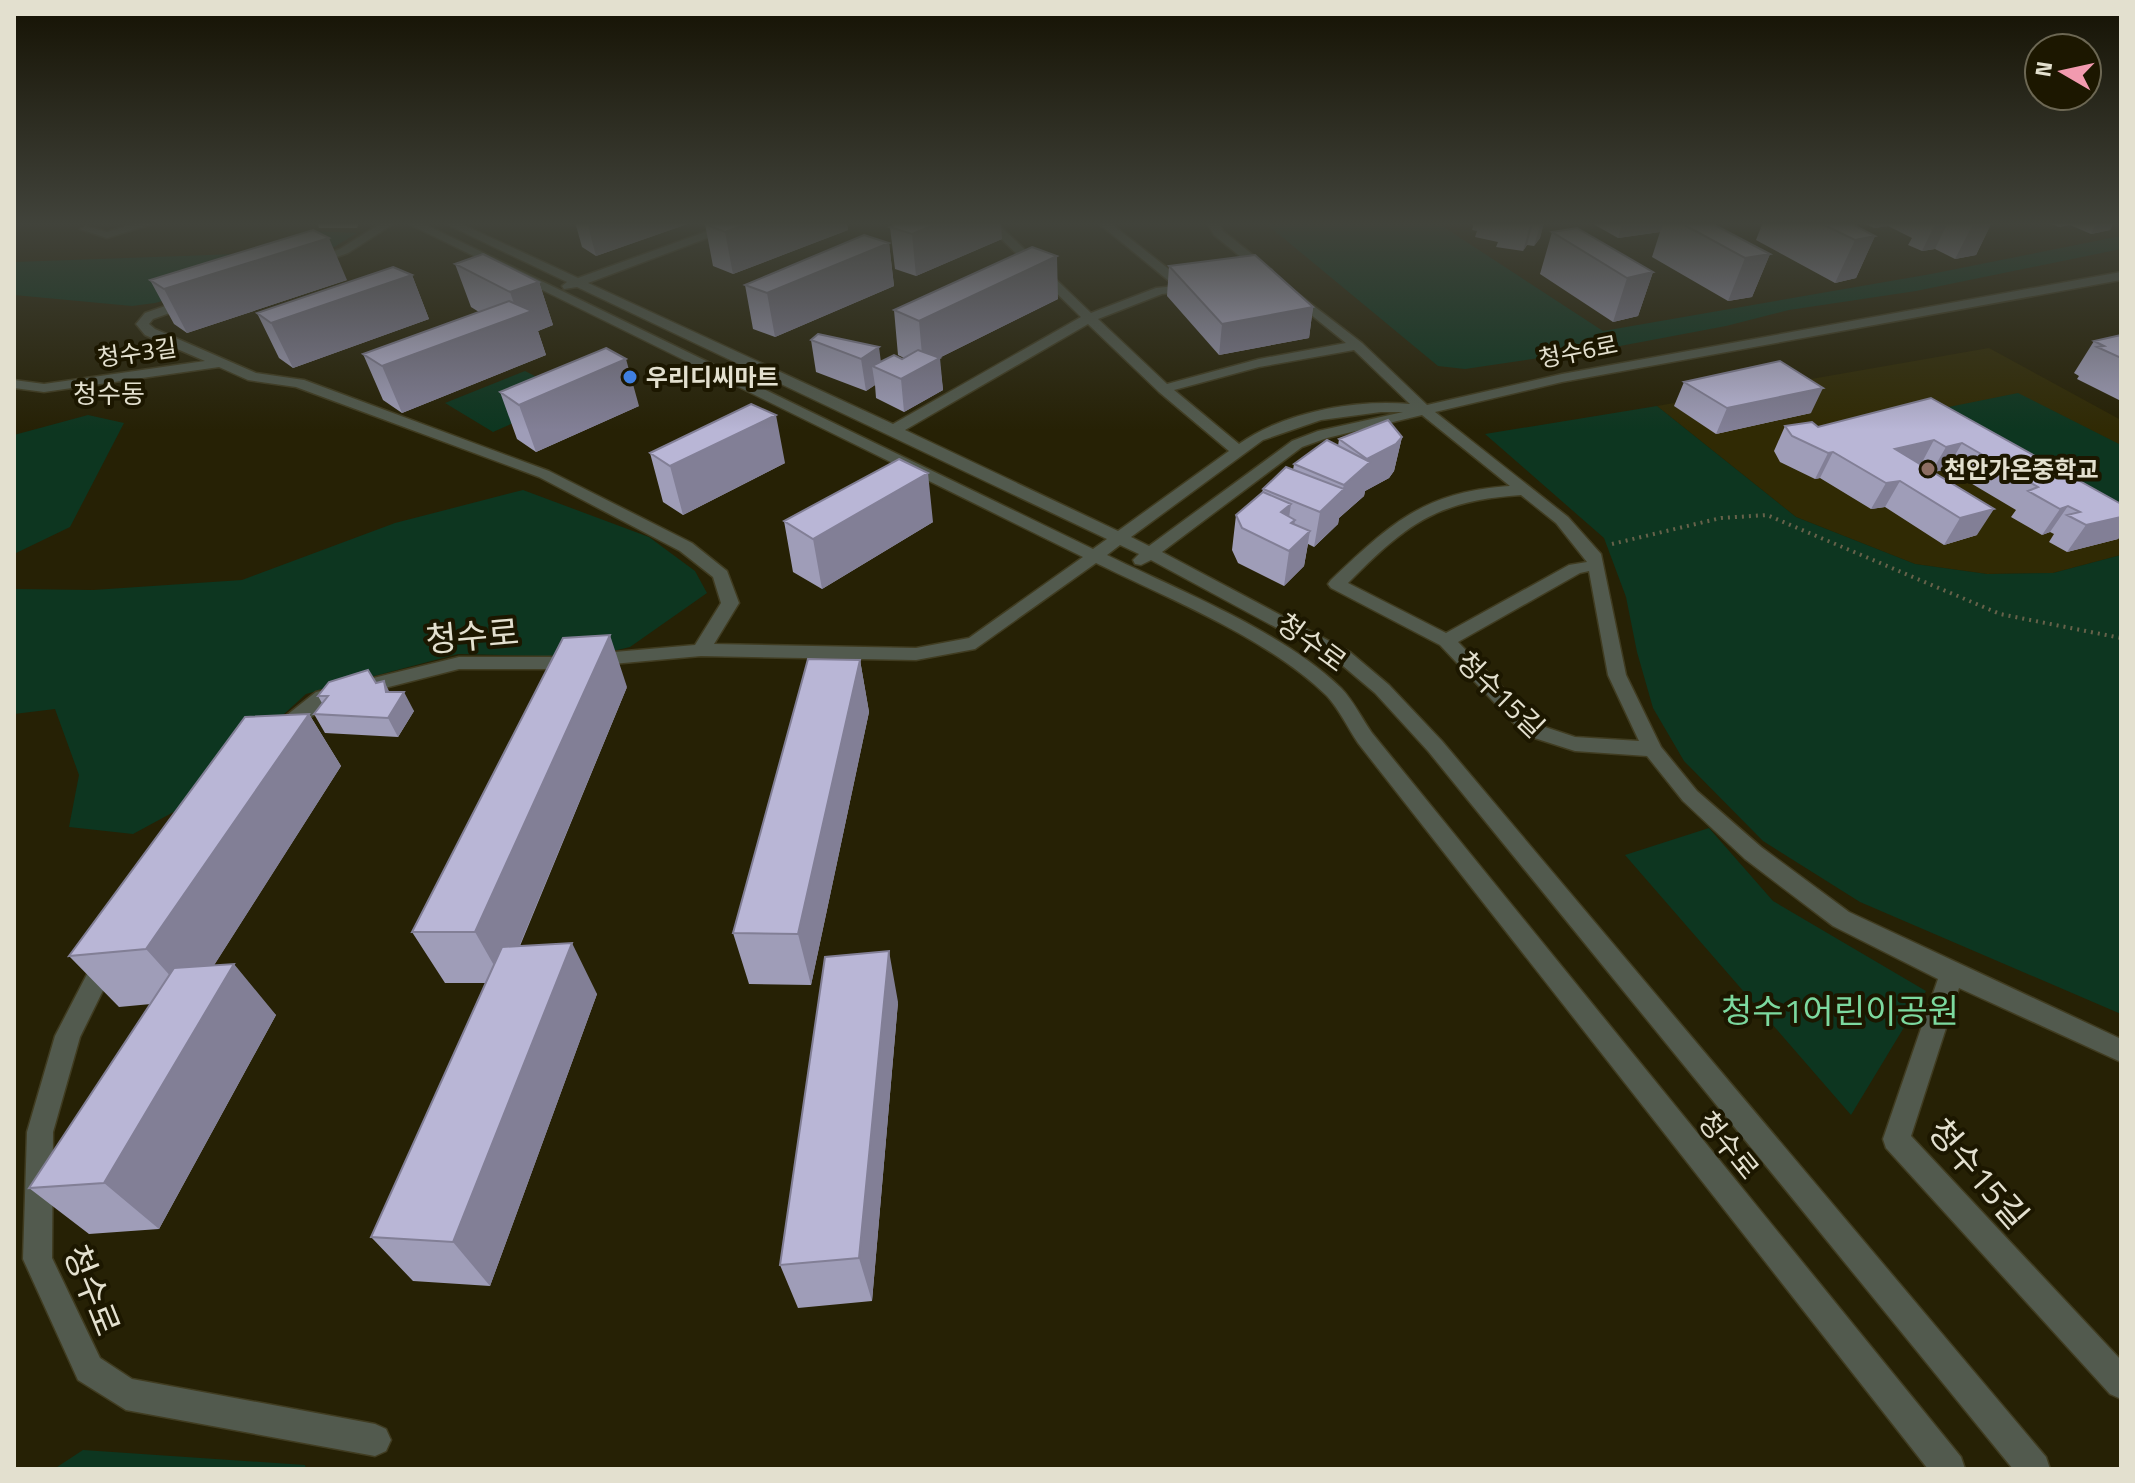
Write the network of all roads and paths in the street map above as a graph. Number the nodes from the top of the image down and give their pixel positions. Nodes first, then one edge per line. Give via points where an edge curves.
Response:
1 (591, 291) edge
2 (1061, 291) edge
3 (1159, 291) edge
4 (1289, 291) edge
5 (2038, 291) edge
6 (553, 292) edge
7 (212, 294) edge
8 (1089, 318) junction
9 (1357, 346) junction
10 (219, 363) junction
11 (14, 384) edge
12 (1164, 389) junction
13 (1424, 410) junction
14 (894, 430) junction
15 (1238, 451) junction
16 (1523, 490) junction
17 (1120, 539) junction
18 (1150, 553) junction
19 (1097, 557) junction
20 (1596, 565) junction
21 (1127, 571) junction
22 (1066, 579) junction
23 (2121, 638) edge
24 (1446, 641) junction
25 (701, 650) junction
26 (259, 748) edge
27 (1653, 750) junction
28 (117, 939) edge
29 (1952, 974) junction
30 (2121, 1051) edge
31 (2121, 1383) edge
32 (375, 1440) dead end
33 (1949, 1469) edge
34 (2034, 1469) edge

1 - 14 street, 청수로
2 - 8 street
3 - 8 street
4 - 9 street
5 - 13 street, 청수6로 via 1562,378
6 - 19 street, 청수로
7 - 10 street via 149,316 142,324
8 - 12 street
8 - 14 street
9 - 12 street via 1236,366
9 - 13 street
10 - 11 street, 청수3길 via 44,388
10 - 25 street via 253,377 299,383 544,474 686,547 721,575 730,603
12 - 15 street
13 - 15 street, 청수6로 via 1389,405 1312,418 1258,437
13 - 16 street
13 - 18 street, 청수6로 via 1297,444
14 - 17 street, 청수로
15 - 17 street, 청수6로
16 - 20 street via 1562,520
16 - 24 street, 청수15길 via 1453,498 1426,508 1398,526 1337,584
17 - 18 street, 청수로
17 - 19 street, 청수6로
18 - 21 street, 청수6로
18 - 34 street, 청수로 via 1343,656 1382,689 1435,746
19 - 21 street, 청수로
19 - 22 street, 청수6로
20 - 23 path via 1611,544 1721,518 1767,515 2000,614
20 - 24 street, 청수15길 via 1575,569
20 - 27 street via 1617,675
21 - 22 street via 1098,570
21 - 33 street, 청수로 via 1228,621 1335,693
22 - 25 street, 청수로 via 975,643 916,654
24 - 27 street, 청수15길 via 1546,739
25 - 26 street, 청수로 via 557,663 459,663 323,697
27 - 29 street via 1690,796 1753,853 1841,919
28 - 32 street, 청수로 via 68,1036 40,1132 37,1259 89,1369 126,1394
29 - 30 street
29 - 31 street, 청수15길 via 1896,1139

